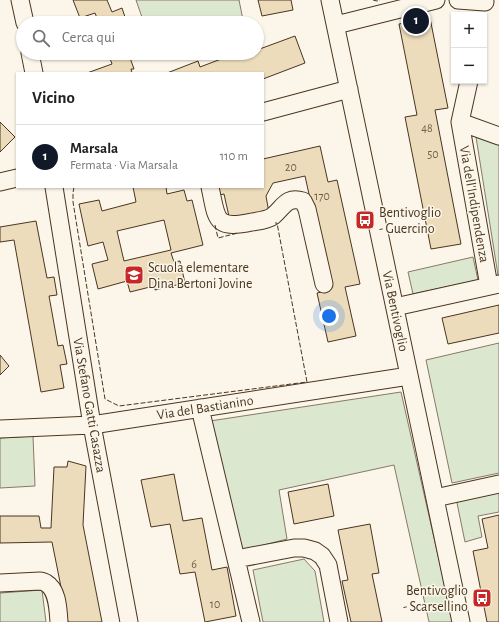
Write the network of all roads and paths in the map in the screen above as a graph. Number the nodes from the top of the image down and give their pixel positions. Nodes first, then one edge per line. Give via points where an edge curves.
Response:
1 (20, 0) edge
2 (330, 0) edge
3 (436, 0) edge
4 (458, 0) edge
5 (484, 6) edge
6 (23, 16) edge
7 (336, 25) junction
8 (31, 60) edge
9 (34, 72) edge
10 (468, 84) edge
11 (349, 89) junction
12 (264, 112) edge
13 (460, 122) junction
14 (499, 136) edge
15 (16, 178) edge
16 (0, 182) edge
17 (54, 188) edge
18 (210, 188) edge
19 (324, 284) dead end
20 (494, 285) edge
21 (395, 307) junction
22 (409, 376) junction
23 (200, 408) junction
24 (92, 425) junction
25 (0, 429) edge
26 (499, 484) edge
27 (435, 498) junction
28 (236, 559) junction
29 (0, 583) edge
30 (60, 622) edge
31 (129, 622) edge
32 (251, 622) edge
33 (339, 622) edge
34 (461, 622) edge

1 - 6 street
2 - 7 street, Via Bentivoglio
3 - 7 street
4 - 5 street
7 - 11 street, Via Bentivoglio
8 - 9 street
10 - 13 street, Via dell'Indipendenza
11 - 12 street
11 - 21 street, Via Bentivoglio
13 - 14 street, Via dell'Indipendenza
13 - 20 street, Via dell'Indipendenza
15 - 16 street
17 - 24 street, Via Stefano Gatti Casazza
18 - 19 street via 215,212 219,220 226,224 238,225 271,218 289,200 303,201
20 - 21 street
21 - 22 street, Via Bentivoglio
22 - 23 street, Via del Bastianino
22 - 27 street, Via Bentivoglio
23 - 24 street, Via del Bastianino
23 - 28 street
24 - 25 street, Via del Bastianino
24 - 31 street, Via Stefano Gatti Casazza
26 - 27 street
27 - 34 street, Via Bentivoglio
28 - 32 street
28 - 33 street via 294,548 315,551 328,565
29 - 30 street via 46,582 55,596

